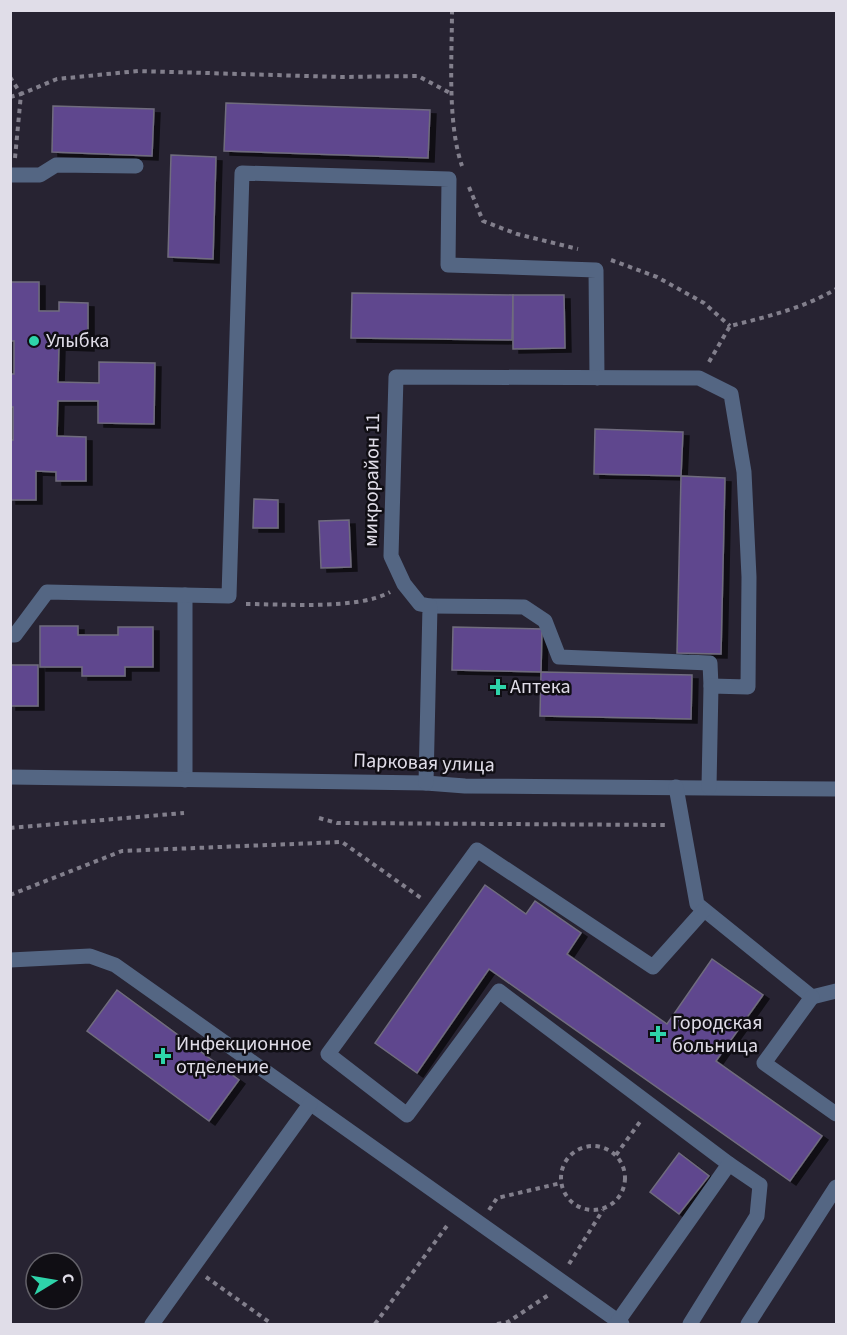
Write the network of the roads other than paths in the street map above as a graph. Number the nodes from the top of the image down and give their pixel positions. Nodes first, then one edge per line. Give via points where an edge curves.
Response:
1 (136, 166) dead end
2 (12, 175) edge
3 (597, 378) junction
4 (185, 595) junction
5 (430, 606) junction
6 (10, 635) edge
7 (711, 686) junction
8 (10, 777) edge
9 (185, 780) junction
10 (426, 783) junction
11 (676, 787) junction
12 (709, 788) junction
13 (837, 789) edge
14 (705, 910) junction
15 (10, 960) edge
16 (837, 991) edge
17 (812, 997) junction
18 (310, 1104) junction
19 (837, 1114) edge
20 (729, 1164) junction
21 (837, 1188) edge
22 (152, 1324) edge
23 (618, 1324) edge
24 (690, 1324) edge
25 (748, 1324) edge

1 - 2 street via 56,165 40,175
3 - 4 street via 596,270 448,265 448,179 242,173 229,596
3 - 5 street, микрорайон 11 via 396,377 391,556 404,584 420,604
3 - 7 street via 699,378 731,394 744,472 749,577 748,687
4 - 6 street via 47,592 15,635
4 - 9 street
5 - 7 street via 524,607 545,621 559,657 710,663
5 - 10 street
7 - 12 street
8 - 9 street, Парковая улица
9 - 10 street, Парковая улица
10 - 11 street, Парковая улица
11 - 12 street, Парковая улица
11 - 14 street via 697,904
12 - 13 street, Парковая улица
14 - 17 street
14 - 20 street via 653,967 477,850 328,1054 407,1115 499,991
15 - 18 street via 90,956 115,964
16 - 17 street
17 - 19 street via 764,1063
18 - 22 street
18 - 23 street
20 - 23 street
20 - 24 street via 760,1185 757,1216
21 - 25 street

